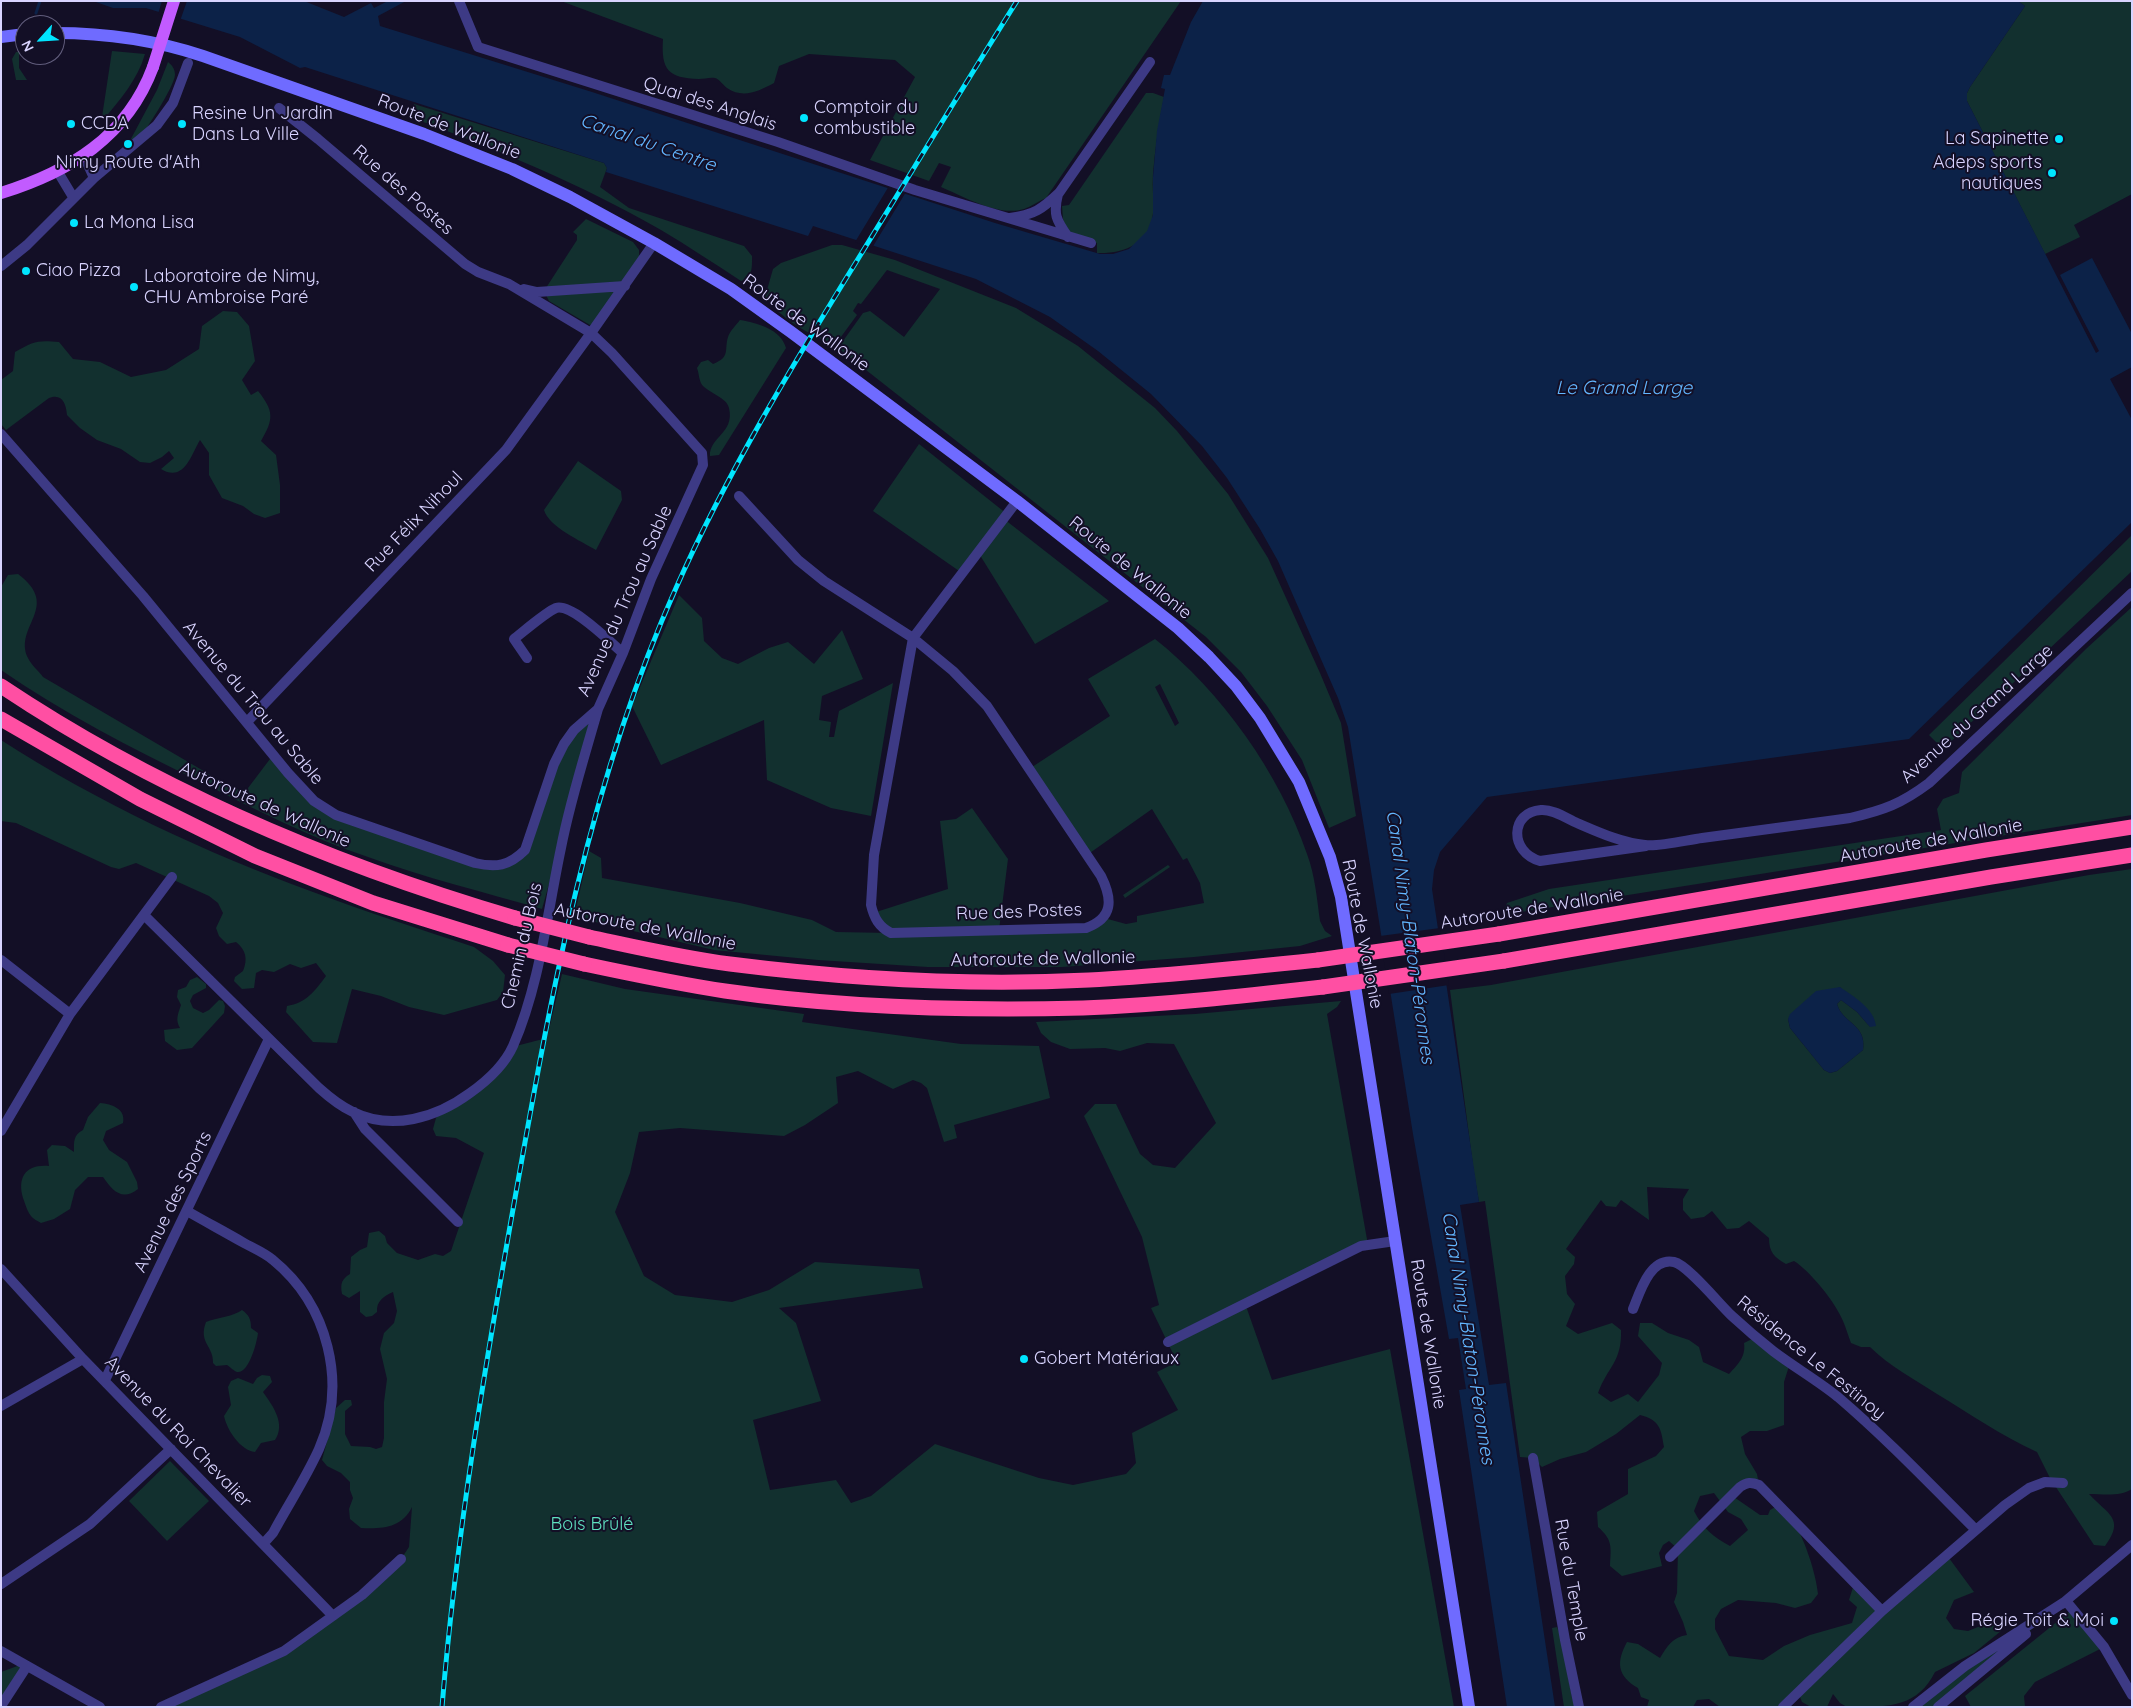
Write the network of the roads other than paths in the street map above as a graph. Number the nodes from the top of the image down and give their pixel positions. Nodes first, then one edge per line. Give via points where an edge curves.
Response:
1 (174, 1) edge
2 (459, 1) edge
3 (65, 33) edge
4 (15, 35) edge
5 (1, 37) edge
6 (1150, 62) dead end
7 (188, 63) dead end
8 (278, 108) dead end
9 (84, 156) junction
10 (58, 172) junction
11 (94, 178) junction
12 (1, 193) edge
13 (1059, 193) junction
14 (74, 197) junction
15 (1006, 218) junction
16 (1068, 237) junction
17 (654, 243) junction
18 (1091, 243) dead end
19 (1, 266) edge
20 (512, 285) junction
21 (624, 286) junction
22 (591, 333) junction
23 (679, 426) joint
24 (1, 434) edge
25 (739, 496) dead end
26 (1017, 501) junction
27 (2132, 593) edge
28 (913, 638) junction
29 (623, 653) junction
30 (527, 658) dead end
31 (1, 686) edge
32 (598, 709) junction
33 (1, 719) edge
34 (247, 722) junction
35 (2132, 827) edge
36 (1646, 846) junction
37 (2132, 855) edge
38 (172, 878) dead end
39 (144, 915) junction
40 (1, 960) edge
41 (70, 1014) junction
42 (269, 1038) junction
43 (354, 1112) junction
44 (1, 1131) edge
45 (187, 1211) junction
46 (458, 1222) dead end
47 (1395, 1241) junction
48 (1, 1269) edge
49 (1633, 1309) dead end
50 (1168, 1342) dead end
51 (83, 1359) junction
52 (105, 1380) junction
53 (1, 1406) edge
54 (170, 1449) junction
55 (1533, 1458) dead end
56 (2063, 1483) dead end
57 (1975, 1529) junction
58 (264, 1543) junction
59 (2132, 1545) edge
60 (1670, 1557) dead end
61 (401, 1559) dead end
62 (1, 1584) edge
63 (2066, 1601) junction
64 (1882, 1611) junction
65 (333, 1616) junction
66 (1, 1651) edge
67 (27, 1666) junction
68 (2132, 1695) edge
69 (1, 1706) edge
70 (100, 1707) edge
71 (160, 1707) edge
72 (1469, 1707) edge
73 (1579, 1707) edge
74 (1783, 1707) edge
75 (1914, 1707) edge
76 (1938, 1707) edge

1 - 9 main road, bridge via 142,91 110,132
2 - 15 street, Quai des Anglais via 478,47
3 - 17 main road, Route de Wallonie via 134,39 174,47 406,127 474,153 570,197
4 - 5 main road
6 - 13 street
7 - 11 street via 173,103 157,125
8 - 20 street, Rue des Postes via 318,138 465,264
9 - 10 main road
9 - 11 street
10 - 12 main road
10 - 14 street
11 - 14 street
13 - 15 street via 1042,209 1027,216
13 - 16 street via 1054,210
14 - 19 street via 27,245
15 - 16 street, Quai des Anglais
16 - 18 street, Quai des Anglais
17 - 21 street
17 - 26 main road, Route de Wallonie via 749,302
20 - 21 street, Rue des Postes via 536,292
20 - 22 street, Rue des Postes
21 - 22 street
22 - 23 street, Rue des Postes
22 - 34 street, Rue Félix Nihoul via 506,450
23 - 29 street, Avenue du Trou au Sable via 702,453 703,465
24 - 34 street, Avenue du Trou au Sable via 143,596
25 - 28 street, Rue des Postes via 798,560 824,581
26 - 28 street, Rue des Postes
26 - 47 main road, Route de Wallonie via 1178,628 1209,657 1260,718 1299,782 1330,857 1340,897
27 - 36 street, Avenue du Grand Large via 1930,783 1906,800 1882,811 1850,818
28 - 28 street, Rue des Postes via 874,855 872,905 878,924 890,933 1086,928 1096,924 1109,909 1109,897 1101,876 987,706 953,671
29 - 30 street via 568,609 556,608 514,639
29 - 32 street, Avenue du Trou au Sable
31 - 35 highway, Autoroute de Wallonie, bridge via 36,710 152,775 269,830 382,876 589,938 730,964 847,976 968,981 1087,980 1318,960 1499,934
32 - 34 street, Avenue du Trou au Sable via 574,730 564,744 525,850 503,866 474,863 336,815 302,790
32 - 43 street, Chemin du Bois via 561,845 532,990 512,1047 503,1062 484,1083 444,1110 429,1116 399,1121 375,1119
33 - 37 highway, bridge via 140,799 256,856 373,903 584,964 726,991 843,1003 965,1009 1084,1008 1198,1001 1323,987 1504,961
36 - 36 street, Avenue du Grand Large via 1540,861 1523,852 1517,834 1518,825 1532,812 1551,811 1602,834
38 - 39 street
39 - 41 street
39 - 42 street, Chemin du Bois
40 - 41 street
41 - 44 street
42 - 43 street, Chemin du Bois via 318,1088
42 - 45 street, Avenue des Sports
43 - 46 street via 366,1130
45 - 52 street, Avenue des Sports
45 - 58 street via 271,1258 284,1270 315,1310 327,1345 333,1380 329,1415 319,1448 273,1533
47 - 50 street via 1360,1246
47 - 72 main road, Route de Wallonie
48 - 51 street, Avenue du Roi Chevalier
49 - 57 street, Résidence Le Festinoy via 1652,1272 1664,1262 1676,1262 1751,1333 1836,1396 1875,1430
51 - 52 street, Avenue du Roi Chevalier
51 - 53 street
52 - 54 street, Avenue du Roi Chevalier
54 - 58 street, Avenue du Roi Chevalier
54 - 62 street via 90,1524
55 - 73 street, Rue du Temple
56 - 57 street via 2045,1482 2029,1488
57 - 64 street
58 - 65 street, Avenue du Roi Chevalier
59 - 63 street
60 - 64 street via 1740,1486 1752,1483 1759,1485
61 - 65 street via 362,1595
63 - 68 street via 2104,1647
63 - 75 street via 1965,1666
63 - 76 street
64 - 74 street
65 - 71 street via 284,1651
66 - 67 street
67 - 69 street
67 - 70 street

